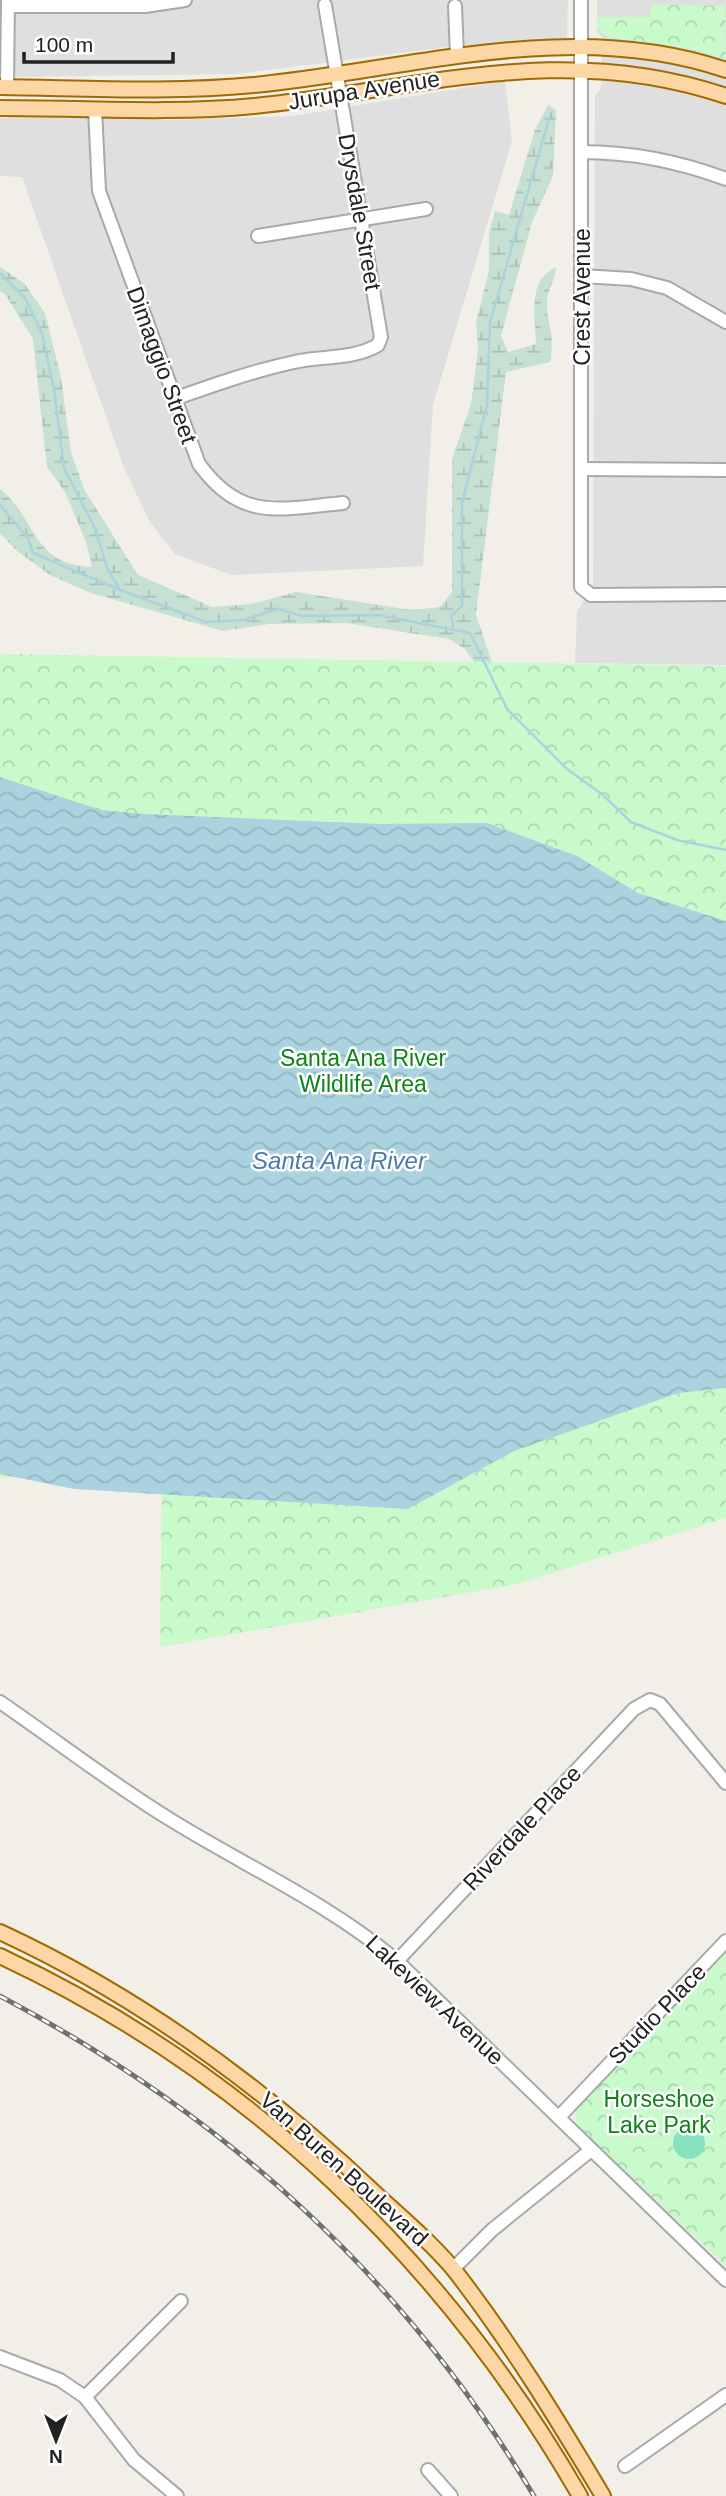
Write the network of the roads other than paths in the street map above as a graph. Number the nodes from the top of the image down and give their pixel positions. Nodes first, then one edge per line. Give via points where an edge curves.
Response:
1 (185, 0) edge
2 (581, 0) edge
3 (8, 3) edge
4 (145, 3) edge
5 (325, 5) dead end
6 (455, 6) dead end
7 (581, 47) junction
8 (457, 55) junction
9 (726, 70) edge
10 (582, 71) junction
11 (337, 75) junction
12 (4, 87) edge
13 (340, 93) junction
14 (726, 96) edge
15 (0, 108) edge
16 (95, 108) junction
17 (580, 152) junction
18 (726, 179) edge
19 (426, 209) dead end
20 (361, 219) junction
21 (258, 236) dead end
22 (582, 276) junction
23 (726, 322) edge
24 (174, 399) junction
25 (582, 469) junction
26 (726, 470) edge
27 (343, 503) dead end
28 (726, 594) edge
29 (0, 1702) edge
30 (726, 1783) edge
31 (0, 1932) edge
32 (726, 1941) edge
33 (0, 1955) edge
34 (397, 1961) junction
35 (559, 2117) junction
36 (591, 2150) junction
37 (453, 2269) junction
38 (422, 2271) junction
39 (726, 2280) edge
40 (181, 2301) dead end
41 (0, 2357) edge
42 (726, 2395) edge
43 (85, 2397) junction
44 (625, 2466) dead end
45 (428, 2470) dead end
46 (177, 2496) edge
47 (451, 2496) edge
48 (580, 2496) edge
49 (603, 2496) edge

1 - 4 street
2 - 7 street, Crest Avenue
3 - 4 street
3 - 12 street
5 - 11 street, Drysdale Street
6 - 8 street
7 - 8 main road, Jurupa Avenue
7 - 9 main road, Jurupa Avenue via 650,53
7 - 10 street, Crest Avenue
8 - 11 main road, Jurupa Avenue
10 - 13 main road, Jurupa Avenue via 477,74
10 - 14 main road, Jurupa Avenue via 643,75
10 - 17 street, Crest Avenue
11 - 12 main road, Jurupa Avenue via 178,89
11 - 13 street, Drysdale Street
13 - 16 main road, Jurupa Avenue via 203,110
13 - 20 street, Drysdale Street
15 - 16 main road, Jurupa Avenue
16 - 24 street, Dimaggio Street via 99,191
17 - 18 street via 639,155 687,164
17 - 22 street, Crest Avenue
19 - 20 street
20 - 21 street
20 - 24 street, Drysdale Street via 381,337 378,345 364,354 247,373
22 - 23 street via 631,279 667,288
22 - 25 street, Crest Avenue
24 - 27 street, Dimaggio Street via 199,464 216,487 242,504 274,510
25 - 26 street
25 - 28 street, Crest Avenue via 581,587 585,592
29 - 34 street, Lakeview Avenue via 171,1820 307,1896
30 - 34 street, Riverdale Place via 660,1704 650,1700 634,1709
31 - 37 main road, Van Buren Boulevard via 69,1964 136,2003 216,2059 331,2152
32 - 35 street, Studio Place
33 - 38 main road, Van Buren Boulevard via 124,2020 242,2103 352,2198
34 - 35 street, Lakeview Avenue
35 - 36 street, Lakeview Avenue
36 - 37 street via 492,2230
36 - 39 street, Lakeview Avenue
37 - 38 main road
37 - 49 main road, Van Buren Boulevard via 540,2390
38 - 48 main road, Van Buren Boulevard via 520,2401
40 - 43 street
41 - 43 street via 60,2380
42 - 44 street
43 - 46 street via 134,2460
45 - 47 street

